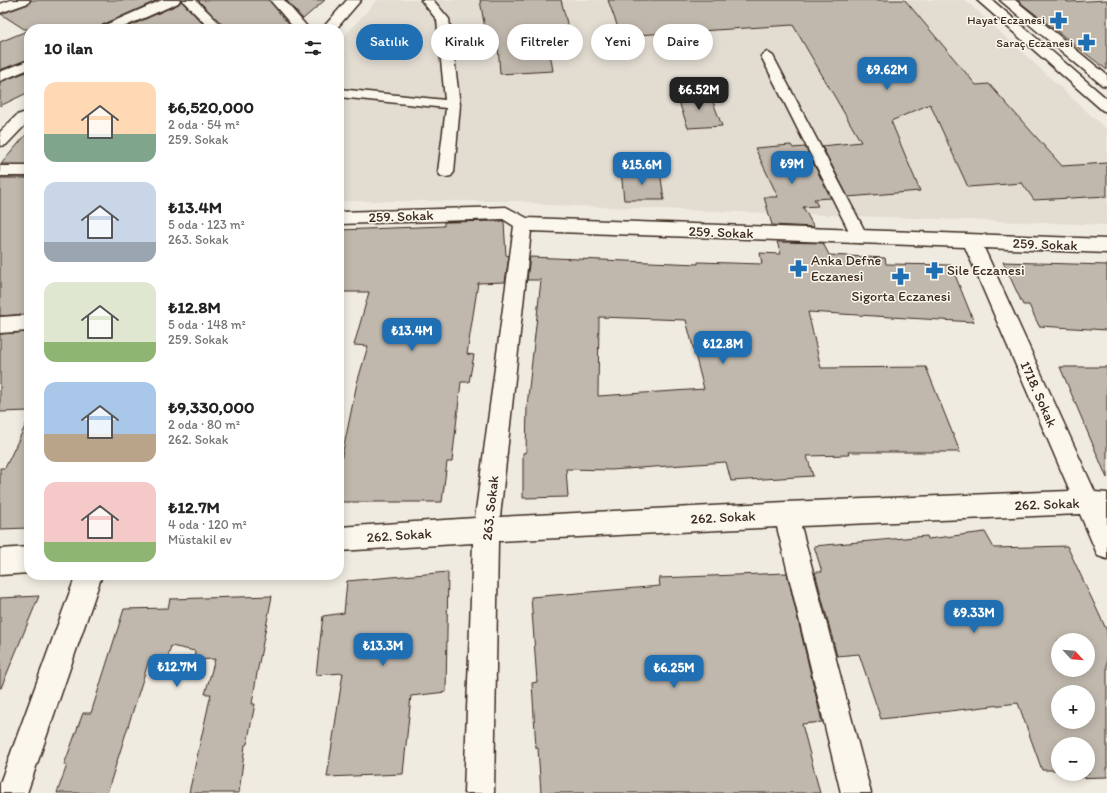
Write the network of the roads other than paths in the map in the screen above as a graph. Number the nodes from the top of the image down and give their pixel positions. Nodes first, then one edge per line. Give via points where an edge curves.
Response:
1 (23, 0) edge
2 (173, 0) edge
3 (189, 0) edge
4 (277, 0) edge
5 (354, 0) edge
6 (427, 0) edge
7 (984, 0) edge
8 (1007, 0) edge
9 (0, 10) edge
10 (119, 24) edge
11 (213, 24) edge
12 (298, 24) edge
13 (334, 24) edge
14 (768, 56) dead end
15 (24, 66) edge
16 (0, 77) edge
17 (1107, 82) edge
18 (344, 94) edge
19 (453, 105) junction
20 (1107, 107) edge
21 (23, 118) dead end
22 (0, 141) edge
23 (0, 171) edge
24 (24, 171) edge
25 (446, 172) dead end
26 (344, 218) edge
27 (523, 224) junction
28 (860, 237) junction
29 (972, 241) junction
30 (1107, 246) edge
31 (24, 322) edge
32 (0, 324) edge
33 (1097, 503) edge
34 (786, 514) junction
35 (486, 529) junction
36 (344, 539) edge
37 (1107, 547) edge
38 (24, 560) edge
39 (0, 562) edge
40 (87, 580) edge
41 (12, 793) edge
42 (479, 793) edge
43 (856, 793) edge

1 - 9 street
2 - 10 street
3 - 11 street
4 - 12 street
5 - 13 street
6 - 19 lane via 443,19
7 - 20 street
8 - 17 street
14 - 28 lane
15 - 16 street
18 - 19 lane
19 - 25 lane
21 - 22 street
23 - 24 street
26 - 27 street, 259. Sokak via 506,213
27 - 28 street, 259. Sokak
27 - 35 street, 263. Sokak
28 - 29 street, 259. Sokak
29 - 30 street, 259. Sokak
29 - 33 street, 1718. Sokak
31 - 32 street
33 - 34 street, 262. Sokak
33 - 37 street, 1718. Sokak
34 - 35 street, 262. Sokak
34 - 43 street
35 - 36 street, 262. Sokak
35 - 42 street, 263. Sokak
38 - 39 street
40 - 41 street

